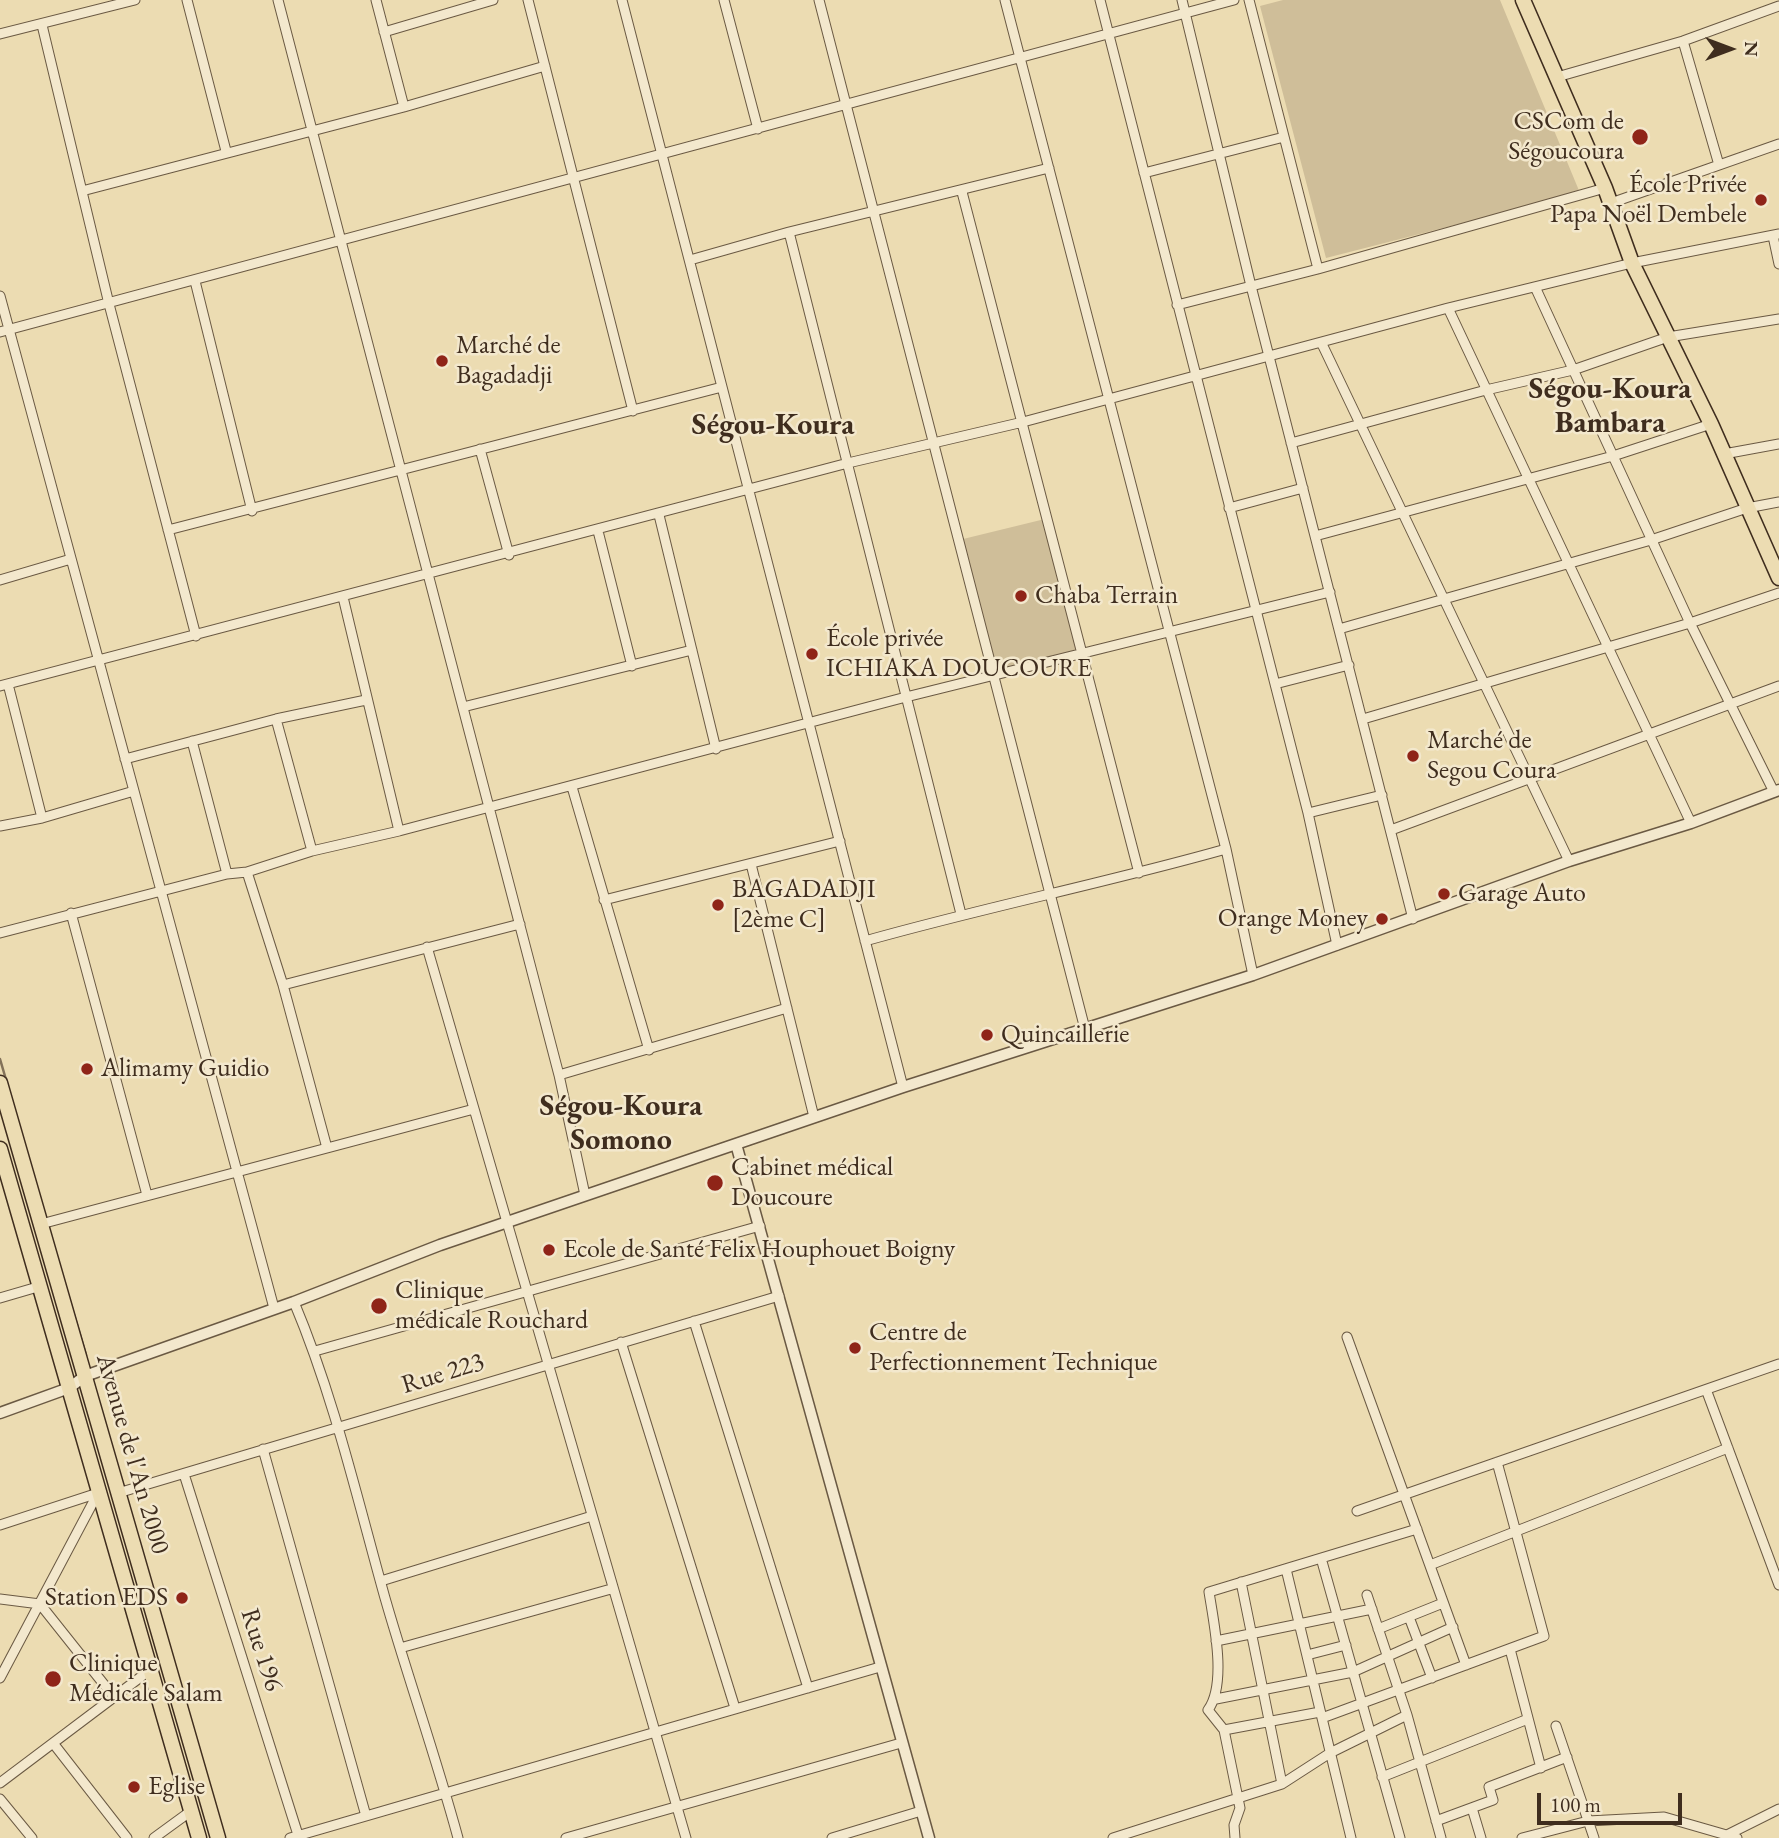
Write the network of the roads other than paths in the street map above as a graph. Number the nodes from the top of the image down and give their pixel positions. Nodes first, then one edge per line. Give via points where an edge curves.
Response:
1 (135, 0) edge
2 (187, 0) edge
3 (278, 0) edge
4 (376, 0) edge
5 (493, 0) edge
6 (528, 0) edge
7 (622, 0) edge
8 (724, 0) edge
9 (820, 0) edge
10 (1006, 0) edge
11 (1100, 0) edge
12 (1182, 0) edge
13 (1234, 0) edge
14 (1249, 0) edge
15 (1523, 0) edge
16 (1779, 6) edge
17 (1186, 13) junction
18 (42, 25) junction
19 (384, 32) junction
20 (0, 34) edge
21 (1109, 34) junction
22 (1683, 41) junction
23 (1021, 58) junction
24 (545, 66) junction
25 (1557, 77) junction
26 (845, 105) junction
27 (404, 107) junction
28 (312, 129) junction
29 (758, 129) junction
30 (1284, 137) junction
31 (1779, 144) edge
32 (226, 151) junction
33 (1218, 153) junction
34 (662, 154) junction
35 (1719, 165) junction
36 (1049, 168) junction
37 (1144, 173) junction
38 (574, 178) junction
39 (1605, 188) junction
40 (82, 191) junction
41 (962, 192) junction
42 (1611, 203) junction
43 (874, 211) junction
44 (789, 232) junction
45 (1776, 235) edge
46 (342, 241) junction
47 (690, 260) junction
48 (1632, 263) junction
49 (1779, 264) edge
50 (1318, 269) junction
51 (195, 281) junction
52 (1251, 286) junction
53 (1536, 289) junction
54 (0, 296) edge
55 (109, 304) junction
56 (1177, 304) junction
57 (1448, 308) junction
58 (1779, 319) edge
59 (4, 331) edge
60 (1668, 337) junction
61 (1322, 344) junction
62 (1269, 358) junction
63 (1573, 370) junction
64 (1196, 376) junction
65 (722, 387) junction
66 (1486, 390) junction
67 (1109, 398) junction
68 (633, 411) junction
69 (1023, 422) junction
70 (1711, 424) junction
71 (1361, 425) junction
72 (934, 441) junction
73 (1291, 443) junction
74 (1779, 444) edge
75 (480, 449) junction
76 (1724, 454) junction
77 (1613, 456) junction
78 (848, 463) junction
79 (401, 469) junction
80 (1528, 478) junction
81 (1303, 488) junction
82 (749, 491) junction
83 (1779, 502) edge
84 (1229, 508) junction
85 (1747, 508) junction
86 (253, 511) junction
87 (1402, 512) junction
88 (659, 515) junction
89 (168, 530) junction
90 (598, 531) junction
91 (1315, 536) junction
92 (1651, 540) junction
93 (509, 555) junction
94 (1775, 558) edge
95 (71, 559) junction
96 (1568, 563) junction
97 (428, 575) junction
98 (1779, 579) edge
99 (0, 580) edge
100 (1330, 592) junction
101 (1779, 593) edge
102 (343, 597) junction
103 (1444, 599) junction
104 (1256, 611) junction
105 (1690, 623) junction
106 (1339, 629) junction
107 (1170, 633) junction
108 (196, 636) junction
109 (1608, 647) junction
110 (692, 650) junction
111 (1083, 652) junction
112 (98, 659) junction
113 (1349, 665) junction
114 (632, 666) junction
115 (994, 676) junction
116 (1484, 683) junction
117 (1275, 684) junction
118 (4, 685) edge
119 (1779, 685) edge
120 (906, 697) junction
121 (366, 700) junction
122 (1730, 706) junction
123 (463, 707) junction
124 (276, 719) junction
125 (1363, 719) junction
126 (810, 725) junction
127 (1649, 735) junction
128 (192, 741) junction
129 (716, 749) junction
130 (125, 759) junction
131 (1530, 778) junction
132 (572, 787) junction
133 (134, 791) junction
134 (1776, 791) edge
135 (1382, 795) junction
136 (489, 807) junction
137 (1308, 813) junction
138 (42, 818) junction
139 (1691, 823) junction
140 (0, 826) edge
141 (1391, 830) junction
142 (399, 831) junction
143 (839, 841) junction
144 (1226, 849) junction
145 (312, 851) junction
146 (1569, 861) junction
147 (751, 864) junction
148 (247, 872) junction
149 (1139, 873) junction
150 (227, 874) junction
151 (162, 892) junction
152 (1050, 892) junction
153 (604, 901) junction
154 (71, 914) junction
155 (961, 914) junction
156 (1413, 919) junction
157 (520, 924) junction
158 (0, 933) edge
159 (865, 941) junction
160 (1337, 945) junction
161 (427, 947) junction
162 (1253, 975) junction
163 (283, 985) junction
164 (787, 1008) junction
165 (1085, 1029) junction
166 (649, 1050) junction
167 (559, 1075) junction
168 (0, 1083) edge
169 (903, 1087) junction
170 (474, 1109) junction
171 (814, 1117) junction
172 (736, 1144) junction
173 (327, 1148) junction
174 (0, 1149) edge
175 (238, 1171) junction
176 (147, 1195) junction
177 (585, 1195) junction
178 (506, 1223) junction
179 (41, 1224) junction
180 (760, 1226) junction
181 (41, 1286) junction
182 (528, 1294) junction
183 (779, 1296) junction
184 (0, 1298) edge
185 (294, 1302) junction
186 (274, 1308) junction
187 (694, 1321) junction
188 (1347, 1337) dead end
189 (621, 1342) junction
190 (315, 1351) junction
191 (548, 1364) junction
192 (1779, 1364) edge
193 (85, 1376) junction
194 (69, 1388) junction
195 (1707, 1392) junction
196 (0, 1413) edge
197 (338, 1427) junction
198 (1728, 1448) junction
199 (263, 1449) junction
200 (1497, 1462) junction
201 (184, 1474) junction
202 (98, 1493) junction
203 (118, 1493) junction
204 (1404, 1494) junction
205 (1356, 1511) dead end
206 (592, 1516) junction
207 (0, 1525) edge
208 (1417, 1529) junction
209 (1516, 1531) junction
210 (1321, 1558) junction
211 (1430, 1565) junction
212 (1286, 1569) junction
213 (381, 1581) junction
214 (1241, 1583) junction
215 (1779, 1585) edge
216 (611, 1589) junction
217 (1367, 1595) dead end
218 (0, 1599) edge
219 (1443, 1602) junction
220 (40, 1604) junction
221 (1371, 1609) junction
222 (1338, 1616) junction
223 (1409, 1617) junction
224 (1300, 1624) junction
225 (1452, 1627) junction
226 (1378, 1629) junction
227 (1252, 1634) junction
228 (1216, 1641) junction
229 (1419, 1643) junction
230 (1346, 1645) junction
231 (400, 1648) junction
232 (1510, 1648) junction
233 (1307, 1654) junction
234 (1388, 1657) junction
235 (1466, 1665) junction
236 (880, 1667) junction
237 (150, 1670) junction
238 (1353, 1672) junction
239 (0, 1678) edge
240 (1432, 1678) junction
241 (1313, 1682) junction
242 (808, 1688) junction
243 (1398, 1690) junction
244 (1264, 1692) junction
245 (114, 1697) junction
246 (1216, 1699) junction
247 (1362, 1703) junction
248 (735, 1708) junction
249 (1321, 1715) junction
250 (1407, 1716) junction
251 (1528, 1719) junction
252 (1269, 1720) junction
253 (1556, 1726) dead end
254 (1224, 1730) junction
255 (655, 1732) junction
256 (1370, 1732) junction
257 (53, 1743) junction
258 (901, 1743) junction
259 (1330, 1753) junction
260 (1567, 1757) junction
261 (1420, 1762) junction
262 (1541, 1768) junction
263 (1382, 1777) junction
264 (0, 1783) edge
265 (1282, 1784) junction
266 (446, 1793) junction
267 (1235, 1797) junction
268 (0, 1799) edge
269 (676, 1807) junction
270 (1472, 1808) junction
271 (1779, 1809) edge
272 (191, 1811) junction
273 (921, 1811) junction
274 (366, 1816) junction
275 (1436, 1821) junction
276 (1588, 1821) junction
277 (296, 1837) edge
278 (1729, 1837) edge
279 (31, 1838) edge
280 (127, 1838) edge
281 (154, 1838) edge
282 (198, 1838) edge
283 (218, 1838) edge
284 (458, 1838) edge
285 (566, 1838) edge
286 (685, 1838) edge
287 (832, 1838) edge
288 (929, 1838) edge
289 (1113, 1838) edge
290 (1236, 1838) edge
291 (1351, 1838) edge
292 (1400, 1838) edge
293 (1441, 1838) edge
294 (1481, 1838) edge
295 (1522, 1838) edge
296 (1594, 1838) edge

1 - 18 street
2 - 32 street
3 - 28 street
4 - 19 street
5 - 19 street
6 - 24 street
7 - 34 street
8 - 29 street
9 - 26 street
10 - 23 street
11 - 21 street
12 - 17 street
13 - 17 street
14 - 30 street
15 - 25 main road
16 - 22 street
17 - 21 street
17 - 33 street
18 - 20 street
18 - 40 street
19 - 27 street
21 - 23 street
21 - 37 street
22 - 25 street
22 - 35 street
23 - 26 street
23 - 36 street
24 - 27 street
24 - 38 street
25 - 39 main road
26 - 29 street
26 - 43 street
27 - 28 street
28 - 32 street
28 - 46 street
29 - 34 street
30 - 33 street
30 - 50 street
31 - 35 street
32 - 40 street
33 - 37 street
33 - 52 street
34 - 38 street
34 - 47 street
35 - 42 street
36 - 41 street
36 - 67 street
37 - 56 street
38 - 46 street
38 - 68 street
39 - 42 main road
39 - 50 street
40 - 55 street
41 - 43 street
41 - 69 street
42 - 48 main road
43 - 44 street
43 - 72 street
44 - 47 street
44 - 78 street
45 - 48 street
45 - 49 street
46 - 51 street
46 - 79 street
47 - 65 street
48 - 53 street
48 - 60 main road
50 - 52 street
51 - 55 street
51 - 86 street
52 - 56 street
52 - 62 street
53 - 57 street
53 - 63 street
54 - 59 street
55 - 59 street
55 - 89 street
56 - 64 street
57 - 61 street
57 - 66 street
58 - 60 street
59 - 95 street
60 - 63 street
60 - 70 main road
61 - 62 street
61 - 71 street
62 - 64 street
62 - 73 street
63 - 66 street
63 - 77 street
64 - 67 street
64 - 84 street
65 - 68 street
65 - 82 street
66 - 71 street
66 - 80 street
67 - 69 street
67 - 107 street
68 - 75 street
69 - 72 street
69 - 111 street
70 - 76 main road
70 - 77 street
71 - 73 street
71 - 87 street
72 - 78 street
72 - 115 street
73 - 81 street
74 - 76 street
75 - 79 street
75 - 93 street
76 - 85 main road
77 - 80 street
77 - 92 street
78 - 82 street
78 - 120 street
79 - 86 street
79 - 97 street
80 - 87 street
80 - 96 street
81 - 84 street
81 - 91 street
82 - 88 street
82 - 126 street
83 - 85 street
84 - 104 street
85 - 92 street
85 - 94 main road
86 - 89 street
87 - 91 street
87 - 103 street
88 - 90 street
88 - 110 street
89 - 108 street
90 - 93 street
90 - 114 street
91 - 100 street
92 - 96 street
92 - 105 street
93 - 97 street
94 - 98 main road
95 - 99 street
95 - 112 street
96 - 103 street
96 - 109 street
97 - 102 street
97 - 123 street
100 - 104 street
100 - 106 street
101 - 105 street
102 - 108 street
102 - 121 street
103 - 106 street
103 - 116 street
104 - 107 street
104 - 117 street
105 - 109 street
105 - 122 street
106 - 113 street
107 - 111 street
107 - 144 street
108 - 112 street
109 - 116 street
109 - 127 street
110 - 114 street
110 - 129 street
111 - 115 street
111 - 149 street
112 - 118 street
112 - 130 street
113 - 117 street
113 - 125 street
114 - 123 street
115 - 120 street
115 - 152 street
116 - 125 street
116 - 131 street
117 - 137 street
118 - 138 street
119 - 122 street
120 - 126 street
120 - 155 street
121 - 124 street
121 - 142 street
122 - 127 street
122 - 134 street
123 - 136 street
124 - 128 street
124 - 145 street
125 - 135 street
126 - 129 street
126 - 143 street
127 - 131 street
127 - 139 street
128 - 130 street
128 - 150 street
129 - 132 street
130 - 133 street
131 - 141 street
131 - 146 street
132 - 136 street
132 - 153 street
133 - 138 street
133 - 151 street
134 - 139 street
135 - 137 street
135 - 141 street
136 - 142 street
136 - 157 street
137 - 160 street
138 - 140 street
139 - 146 street
141 - 156 street
142 - 145 street
143 - 147 street
143 - 159 street
144 - 149 street
144 - 162 street
145 - 148 street
146 - 156 street
147 - 153 street
147 - 164 street
148 - 150 street
148 - 163 street
149 - 152 street
150 - 151 street
151 - 154 street
151 - 175 street
152 - 155 street
152 - 165 street
153 - 166 street
154 - 158 street
154 - 176 street
155 - 159 street
156 - 160 street
157 - 161 street
157 - 167 street
159 - 169 street
160 - 162 street
161 - 163 street
161 - 170 street
162 - 165 street
163 - 173 street
164 - 166 street
164 - 171 street
165 - 169 street
166 - 167 street
167 - 177 street
168 - 179 main road, Avenue de l'An 2000
169 - 171 street
170 - 173 street
170 - 178 street
171 - 172 street
172 - 177 street
172 - 180 street
173 - 175 street
174 - 181 main road, Avenue de l'An 2000
175 - 176 street
175 - 186 street
176 - 179 street
177 - 178 street
178 - 182 street
178 - 185 street
179 - 193 main road, Avenue de l'An 2000
180 - 182 street
180 - 183 street
181 - 184 street
181 - 194 main road, Avenue de l'An 2000
182 - 190 street
182 - 191 street
183 - 187 street, Rue 223
183 - 236 street
185 - 186 street
185 - 190 street
186 - 193 street
187 - 189 street, Rue 223
187 - 242 street
188 - 204 street
189 - 191 street, Rue 223
189 - 248 street
190 - 197 street
191 - 197 street, Rue 223
191 - 206 street
192 - 195 street
193 - 194 street
193 - 203 main road, Avenue de l'An 2000
194 - 196 street
194 - 202 main road, Avenue de l'An 2000
195 - 198 street
195 - 200 street
197 - 199 street, Rue 223
197 - 213 street
198 - 209 street
198 - 215 street
199 - 201 street, Rue 223
199 - 274 street
200 - 204 street
200 - 209 street
201 - 203 street, Rue 223
201 - 277 street, Rue 196
202 - 207 street
202 - 220 street
202 - 237 main road, Avenue de l'An 2000
203 - 283 main road, Avenue de l'An 2000
204 - 205 street
204 - 208 street
206 - 213 street
206 - 216 street
208 - 210 street
208 - 211 street
209 - 211 street
209 - 232 street via 1544,1636
210 - 212 street
210 - 222 street
211 - 219 street
212 - 214 street
212 - 224 street
213 - 231 street
214 - 227 street
214 - 228 street via 1209,1592
216 - 231 street
216 - 255 street
217 - 221 street
218 - 220 street
219 - 223 street
219 - 225 street
220 - 239 street
220 - 245 street
221 - 222 street
221 - 226 street
222 - 224 street
222 - 230 street
223 - 226 street
223 - 229 street
224 - 227 street
224 - 233 street
225 - 229 street
225 - 235 street
226 - 234 street
227 - 228 street
227 - 244 street
228 - 246 street
229 - 234 street
229 - 240 street
230 - 233 street
230 - 238 street
231 - 266 street
232 - 235 street
232 - 251 street
233 - 241 street
234 - 238 street
234 - 243 street
235 - 240 street
236 - 242 street
236 - 258 street
237 - 245 street
237 - 272 main road, Avenue de l'An 2000
238 - 241 street
238 - 247 street
240 - 243 street
241 - 244 street
241 - 249 street
242 - 248 street
243 - 247 street
243 - 250 street
244 - 246 street
244 - 252 street
245 - 257 street
246 - 254 street via 1208,1710
247 - 249 street
247 - 256 street
248 - 255 street
249 - 252 street
249 - 259 street
250 - 256 street
250 - 261 street
251 - 261 street
251 - 262 street
252 - 254 street
252 - 265 street
253 - 260 street
254 - 267 street
255 - 266 street
255 - 269 street
256 - 259 street
256 - 263 street
257 - 264 street
257 - 280 street
258 - 269 street
258 - 273 street
259 - 265 street
259 - 291 street
260 - 262 street
260 - 276 street
261 - 263 street
261 - 275 street
262 - 270 street via 1489,1787 1493,1800
263 - 292 street
265 - 267 street
266 - 274 street
266 - 284 street
267 - 289 street
267 - 290 street via 1240,1808 1234,1825
268 - 279 street
269 - 285 street
269 - 286 street
270 - 275 street
270 - 294 street
271 - 278 street
272 - 281 street
272 - 282 main road, Avenue de l'An 2000
273 - 287 street
273 - 288 street
274 - 277 street
275 - 293 street
276 - 278 street via 1664,1817
276 - 295 street
276 - 296 street

